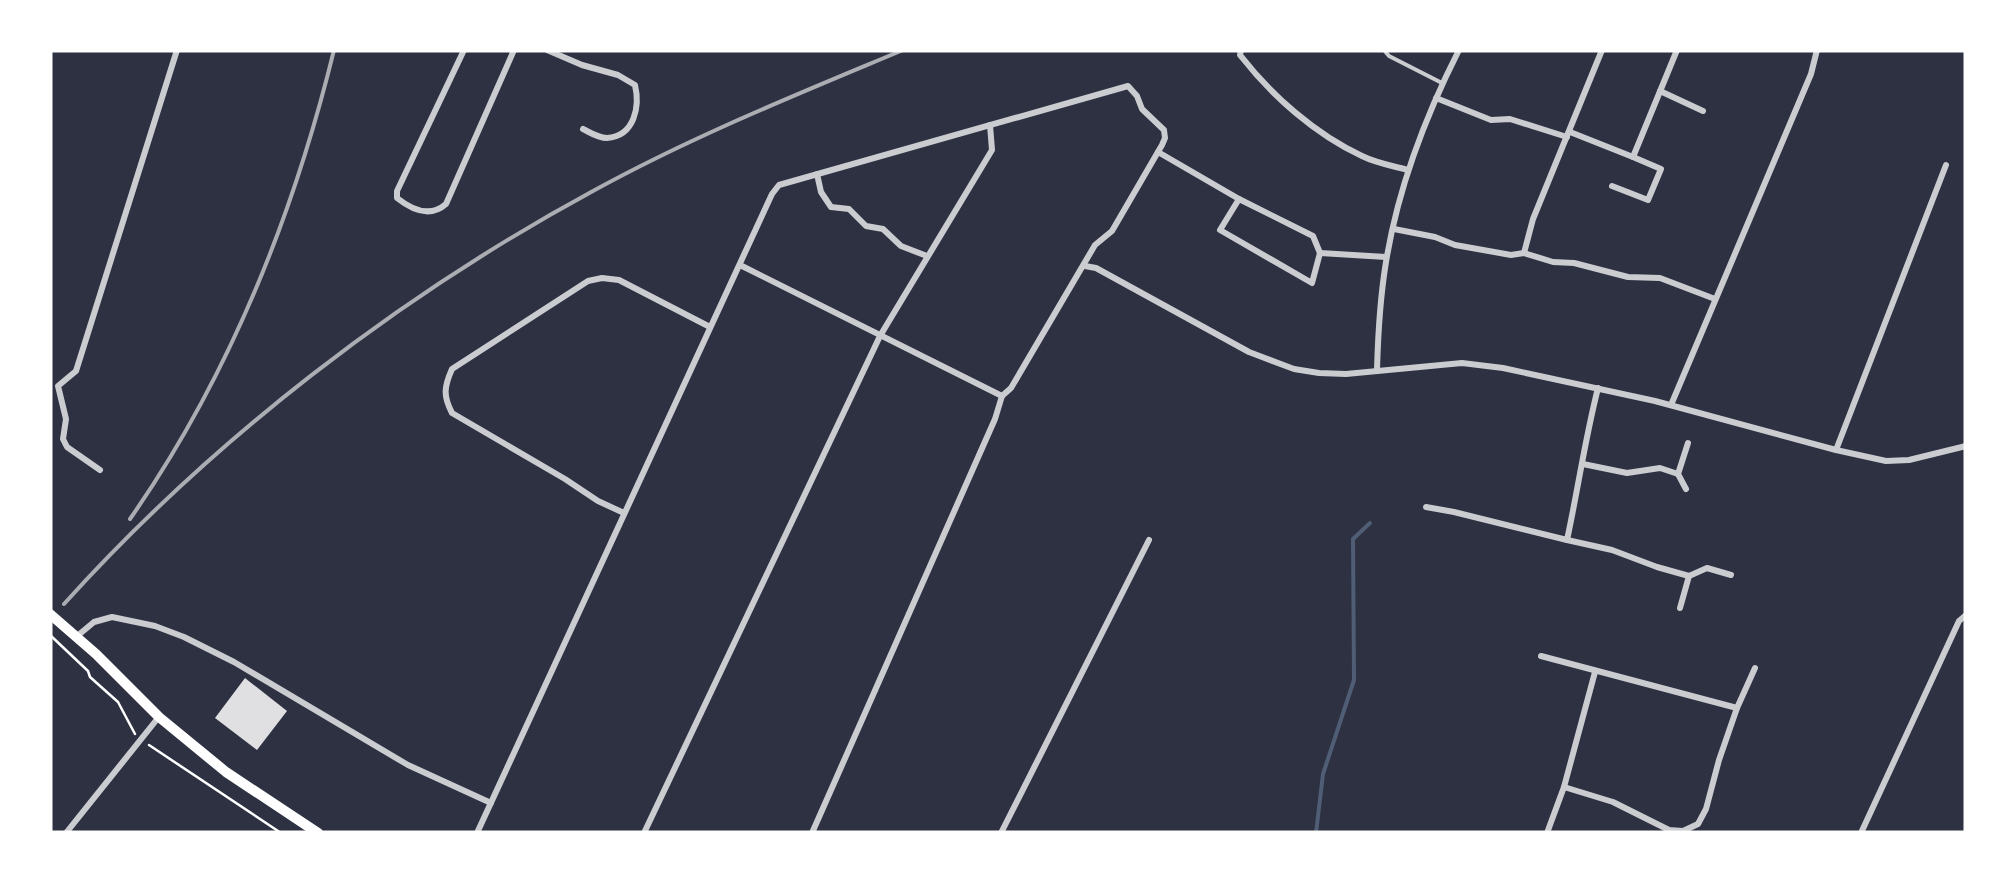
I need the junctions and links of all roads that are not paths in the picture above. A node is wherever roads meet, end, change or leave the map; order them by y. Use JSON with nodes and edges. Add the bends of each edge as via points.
{"nodes":[{"id":1,"x":176,"y":50,"type":"edge"},
{"id":2,"x":464,"y":50,"type":"edge"},
{"id":3,"x":514,"y":50,"type":"edge"},
{"id":4,"x":547,"y":50,"type":"edge"},
{"id":5,"x":1384,"y":50,"type":"edge"},
{"id":6,"x":1459,"y":50,"type":"edge"},
{"id":7,"x":1602,"y":50,"type":"edge"},
{"id":8,"x":1678,"y":50,"type":"edge"},
{"id":9,"x":1817,"y":50,"type":"edge"},
{"id":10,"x":1240,"y":52,"type":"edge"},
{"id":11,"x":1442,"y":83,"type":"junction"},
{"id":12,"x":1660,"y":91,"type":"junction"},
{"id":13,"x":1436,"y":98,"type":"junction"},
{"id":14,"x":1703,"y":111,"type":"dead end"},
{"id":15,"x":990,"y":125,"type":"junction"},
{"id":16,"x":583,"y":129,"type":"dead end"},
{"id":17,"x":1568,"y":134,"type":"junction"},
{"id":18,"x":1158,"y":152,"type":"junction"},
{"id":19,"x":1633,"y":157,"type":"junction"},
{"id":20,"x":1946,"y":164,"type":"dead end"},
{"id":21,"x":1408,"y":170,"type":"junction"},
{"id":22,"x":820,"y":173,"type":"junction"},
{"id":23,"x":1612,"y":186,"type":"dead end"},
{"id":24,"x":1239,"y":199,"type":"junction"},
{"id":25,"x":1394,"y":228,"type":"junction"},
{"id":26,"x":1524,"y":253,"type":"junction"},
{"id":27,"x":1320,"y":254,"type":"junction"},
{"id":28,"x":927,"y":256,"type":"junction"},
{"id":29,"x":1386,"y":257,"type":"junction"},
{"id":30,"x":740,"y":266,"type":"junction"},
{"id":31,"x":1085,"y":266,"type":"junction"},
{"id":32,"x":1715,"y":299,"type":"junction"},
{"id":33,"x":710,"y":327,"type":"junction"},
{"id":34,"x":880,"y":336,"type":"junction"},
{"id":35,"x":1376,"y":370,"type":"junction"},
{"id":36,"x":50,"y":377,"type":"edge"},
{"id":37,"x":58,"y":386,"type":"junction"},
{"id":38,"x":1598,"y":388,"type":"junction"},
{"id":39,"x":1002,"y":396,"type":"junction"},
{"id":40,"x":1671,"y":405,"type":"junction"},
{"id":41,"x":1688,"y":442,"type":"dead end"},
{"id":42,"x":1966,"y":446,"type":"edge"},
{"id":43,"x":1836,"y":450,"type":"junction"},
{"id":44,"x":1583,"y":464,"type":"junction"},
{"id":45,"x":100,"y":470,"type":"dead end"},
{"id":46,"x":1678,"y":474,"type":"junction"},
{"id":47,"x":1686,"y":488,"type":"dead end"},
{"id":48,"x":1426,"y":508,"type":"dead end"},
{"id":49,"x":624,"y":513,"type":"junction"},
{"id":50,"x":1149,"y":540,"type":"dead end"},
{"id":51,"x":1567,"y":540,"type":"junction"},
{"id":52,"x":1732,"y":575,"type":"dead end"},
{"id":53,"x":1689,"y":576,"type":"junction"},
{"id":54,"x":1680,"y":608,"type":"dead end"},
{"id":55,"x":50,"y":614,"type":"edge"},
{"id":56,"x":1966,"y":615,"type":"edge"},
{"id":57,"x":76,"y":637,"type":"junction"},
{"id":58,"x":1540,"y":656,"type":"dead end"},
{"id":59,"x":1755,"y":668,"type":"dead end"},
{"id":60,"x":1595,"y":672,"type":"junction"},
{"id":61,"x":1737,"y":708,"type":"junction"},
{"id":62,"x":159,"y":717,"type":"junction"},
{"id":63,"x":1564,"y":787,"type":"junction"},
{"id":64,"x":491,"y":803,"type":"junction"},
{"id":65,"x":66,"y":833,"type":"edge"},
{"id":66,"x":318,"y":833,"type":"edge"},
{"id":67,"x":477,"y":833,"type":"edge"},
{"id":68,"x":644,"y":833,"type":"edge"},
{"id":69,"x":812,"y":833,"type":"edge"},
{"id":70,"x":1001,"y":833,"type":"edge"},
{"id":71,"x":1547,"y":833,"type":"edge"},
{"id":72,"x":1861,"y":833,"type":"edge"}],
"edges":[{"from":1,"to":37,"type":"street","via":[[76,371]]},
{"from":2,"to":3,"type":"street","via":[[397,191],[403,203],[423,212],[446,204]]},
{"from":4,"to":16,"type":"street","via":[[634,84],[638,106],[623,130],[604,138]]},
{"from":5,"to":11,"type":"lane"},
{"from":6,"to":11,"type":"street"},
{"from":7,"to":17,"type":"street"},
{"from":8,"to":12,"type":"street"},
{"from":9,"to":32,"type":"street"},
{"from":10,"to":21,"type":"street","via":[[1292,110],[1327,136],[1364,157]]},
{"from":11,"to":13,"type":"street"},
{"from":12,"to":14,"type":"street"},
{"from":12,"to":19,"type":"street"},
{"from":13,"to":17,"type":"street","via":[[1491,120],[1510,118]]},
{"from":13,"to":21,"type":"street"},
{"from":15,"to":18,"type":"street","via":[[1128,86],[1164,130]]},
{"from":15,"to":22,"type":"street"},
{"from":15,"to":28,"type":"street","via":[[992,150]]},
{"from":17,"to":19,"type":"street"},
{"from":17,"to":26,"type":"street"},
{"from":18,"to":24,"type":"street"},
{"from":18,"to":31,"type":"street"},
{"from":19,"to":23,"type":"street","via":[[1661,169],[1648,200]]},
{"from":20,"to":43,"type":"street"},
{"from":21,"to":25,"type":"street"},
{"from":22,"to":28,"type":"street","via":[[831,207],[849,209],[866,226],[883,228]]},
{"from":22,"to":30,"type":"street","via":[[775,189]]},
{"from":24,"to":27,"type":"street","via":[[1313,236]]},
{"from":24,"to":27,"type":"street","via":[[1220,230],[1312,283]]},
{"from":25,"to":26,"type":"street","via":[[1454,245]]},
{"from":25,"to":29,"type":"street"},
{"from":26,"to":32,"type":"street","via":[[1660,278]]},
{"from":27,"to":29,"type":"street"},
{"from":28,"to":34,"type":"street"},
{"from":29,"to":35,"type":"street"},
{"from":30,"to":33,"type":"street"},
{"from":30,"to":34,"type":"street"},
{"from":31,"to":35,"type":"street","via":[[1273,362],[1319,373]]},
{"from":31,"to":39,"type":"street"},
{"from":32,"to":40,"type":"street"},
{"from":33,"to":49,"type":"street"},
{"from":33,"to":49,"type":"street","via":[[619,280],[588,281],[452,370],[445,385],[452,413]]},
{"from":34,"to":39,"type":"street"},
{"from":34,"to":68,"type":"street"},
{"from":35,"to":38,"type":"street","via":[[1462,363]]},
{"from":36,"to":37,"type":"street"},
{"from":37,"to":45,"type":"street","via":[[65,406],[63,439]]},
{"from":38,"to":40,"type":"street"},
{"from":38,"to":44,"type":"street"},
{"from":39,"to":69,"type":"street"},
{"from":40,"to":43,"type":"street"},
{"from":41,"to":46,"type":"street"},
{"from":42,"to":43,"type":"street","via":[[1909,460]]},
{"from":44,"to":46,"type":"street"},
{"from":44,"to":51,"type":"street"},
{"from":46,"to":47,"type":"street"},
{"from":48,"to":51,"type":"street"},
{"from":49,"to":64,"type":"street"},
{"from":50,"to":70,"type":"street"},
{"from":51,"to":53,"type":"street"},
{"from":52,"to":53,"type":"street","via":[[1707,568]]},
{"from":53,"to":54,"type":"street"},
{"from":55,"to":57,"type":"main road"},
{"from":56,"to":72,"type":"street"},
{"from":57,"to":62,"type":"main road"},
{"from":57,"to":64,"type":"street","via":[[112,617],[155,626],[234,662],[408,765]]},
{"from":58,"to":60,"type":"street"},
{"from":59,"to":61,"type":"street"},
{"from":60,"to":61,"type":"street"},
{"from":60,"to":63,"type":"street"},
{"from":61,"to":63,"type":"street","via":[[1706,809],[1684,832]]},
{"from":62,"to":65,"type":"street"},
{"from":62,"to":66,"type":"main road"},
{"from":63,"to":71,"type":"street"},
{"from":64,"to":67,"type":"street"}]}
